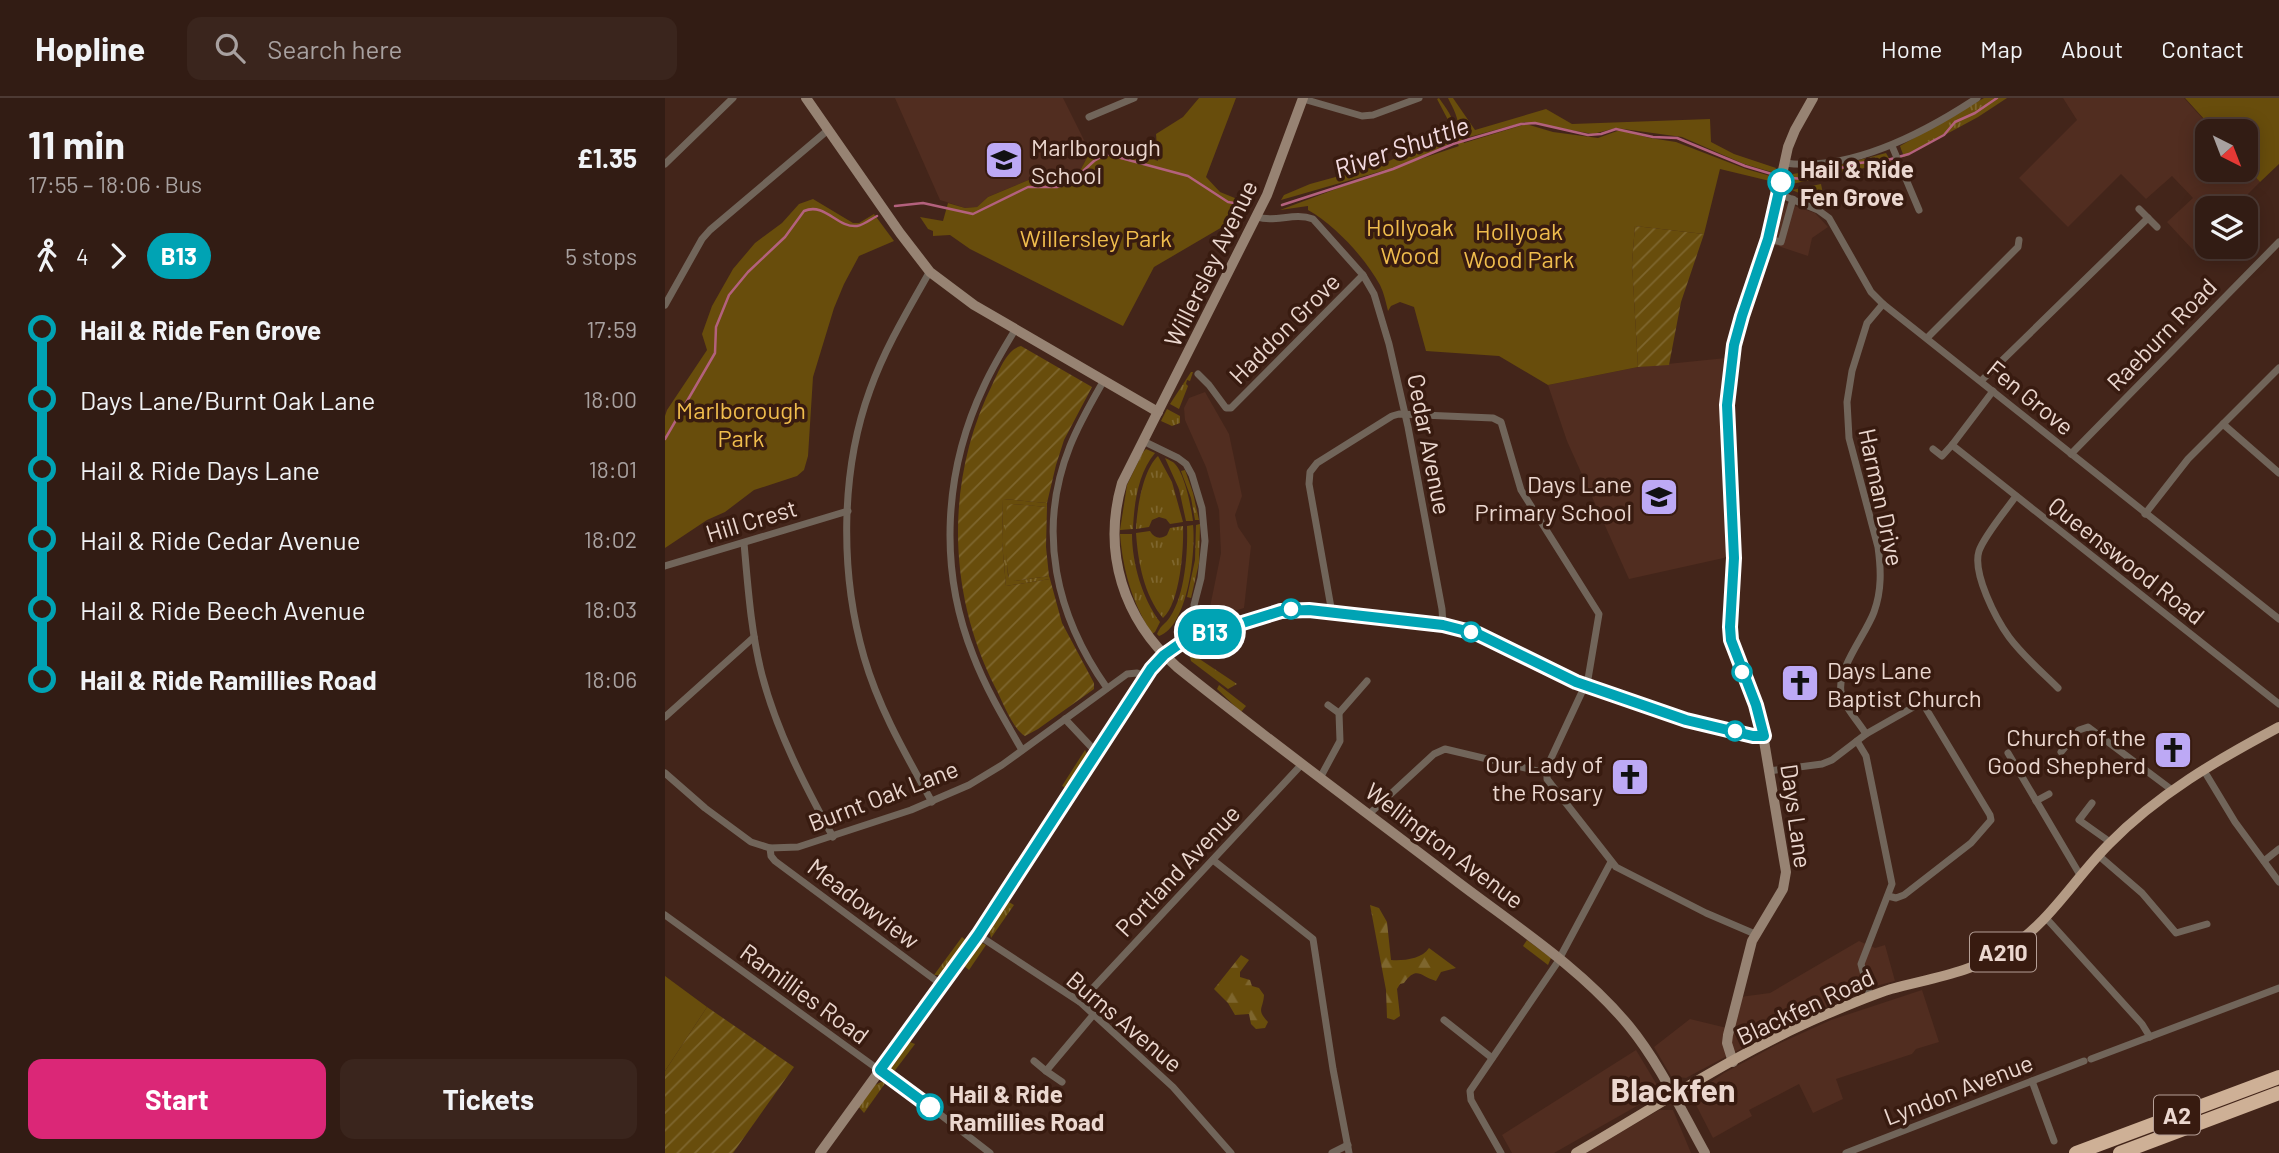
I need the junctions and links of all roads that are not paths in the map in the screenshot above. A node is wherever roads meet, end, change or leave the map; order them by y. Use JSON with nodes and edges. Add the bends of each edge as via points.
{"nodes":[{"id":1,"x":733,"y":98,"type":"edge"},
{"id":2,"x":806,"y":98,"type":"edge"},
{"id":3,"x":1134,"y":98,"type":"edge"},
{"id":4,"x":1419,"y":98,"type":"edge"},
{"id":5,"x":1813,"y":98,"type":"edge"},
{"id":6,"x":1977,"y":98,"type":"edge"},
{"id":7,"x":1303,"y":99,"type":"edge"},
{"id":8,"x":1089,"y":117,"type":"dead end"},
{"id":9,"x":828,"y":130,"type":"junction"},
{"id":10,"x":1892,"y":146,"type":"junction"},
{"id":11,"x":1784,"y":163,"type":"junction"},
{"id":12,"x":665,"y":164,"type":"edge"},
{"id":13,"x":1779,"y":194,"type":"junction"},
{"id":14,"x":1793,"y":199,"type":"junction"},
{"id":15,"x":2139,"y":209,"type":"dead end"},
{"id":16,"x":1919,"y":210,"type":"dead end"},
{"id":17,"x":1257,"y":217,"type":"junction"},
{"id":18,"x":2148,"y":218,"type":"junction"},
{"id":19,"x":2157,"y":227,"type":"dead end"},
{"id":20,"x":1768,"y":239,"type":"junction"},
{"id":21,"x":2019,"y":240,"type":"dead end"},
{"id":22,"x":2279,"y":242,"type":"edge"},
{"id":23,"x":930,"y":271,"type":"junction"},
{"id":24,"x":1363,"y":275,"type":"junction"},
{"id":25,"x":1883,"y":303,"type":"junction"},
{"id":26,"x":665,"y":304,"type":"edge"},
{"id":27,"x":1015,"y":330,"type":"junction"},
{"id":28,"x":1927,"y":338,"type":"junction"},
{"id":29,"x":2279,"y":368,"type":"edge"},
{"id":30,"x":1198,"y":374,"type":"dead end"},
{"id":31,"x":1104,"y":380,"type":"junction"},
{"id":32,"x":1981,"y":381,"type":"junction"},
{"id":33,"x":1993,"y":391,"type":"junction"},
{"id":34,"x":1158,"y":412,"type":"junction"},
{"id":35,"x":1405,"y":415,"type":"junction"},
{"id":36,"x":2223,"y":424,"type":"junction"},
{"id":37,"x":1143,"y":441,"type":"junction"},
{"id":38,"x":1952,"y":445,"type":"junction"},
{"id":39,"x":1933,"y":449,"type":"dead end"},
{"id":40,"x":2071,"y":454,"type":"junction"},
{"id":41,"x":2279,"y":472,"type":"edge"},
{"id":42,"x":2016,"y":496,"type":"junction"},
{"id":43,"x":848,"y":511,"type":"junction"},
{"id":44,"x":2145,"y":513,"type":"junction"},
{"id":45,"x":744,"y":543,"type":"junction"},
{"id":46,"x":665,"y":566,"type":"edge"},
{"id":47,"x":1332,"y":613,"type":"junction"},
{"id":48,"x":2279,"y":619,"type":"edge"},
{"id":49,"x":1443,"y":625,"type":"junction"},
{"id":50,"x":1196,"y":635,"type":"junction"},
{"id":51,"x":754,"y":637,"type":"junction"},
{"id":52,"x":1164,"y":655,"type":"junction"},
{"id":53,"x":1146,"y":677,"type":"junction"},
{"id":54,"x":1367,"y":681,"type":"dead end"},
{"id":55,"x":1585,"y":685,"type":"junction"},
{"id":56,"x":1107,"y":688,"type":"junction"},
{"id":57,"x":2058,"y":688,"type":"dead end"},
{"id":58,"x":2279,"y":704,"type":"edge"},
{"id":59,"x":1328,"y":705,"type":"dead end"},
{"id":60,"x":1339,"y":713,"type":"junction"},
{"id":61,"x":665,"y":717,"type":"edge"},
{"id":62,"x":1065,"y":719,"type":"junction"},
{"id":63,"x":2279,"y":727,"type":"edge"},
{"id":64,"x":1866,"y":734,"type":"junction"},
{"id":65,"x":1764,"y":736,"type":"junction"},
{"id":66,"x":1857,"y":741,"type":"junction"},
{"id":67,"x":1022,"y":750,"type":"junction"},
{"id":68,"x":2061,"y":752,"type":"dead end"},
{"id":69,"x":1097,"y":753,"type":"junction"},
{"id":70,"x":2008,"y":753,"type":"dead end"},
{"id":71,"x":1302,"y":764,"type":"junction"},
{"id":72,"x":2203,"y":769,"type":"junction"},
{"id":73,"x":1769,"y":771,"type":"junction"},
{"id":74,"x":665,"y":773,"type":"edge"},
{"id":75,"x":1546,"y":773,"type":"junction"},
{"id":76,"x":1320,"y":778,"type":"junction"},
{"id":77,"x":2172,"y":790,"type":"junction"},
{"id":78,"x":2049,"y":794,"type":"dead end"},
{"id":79,"x":2036,"y":801,"type":"junction"},
{"id":80,"x":932,"y":802,"type":"junction"},
{"id":81,"x":2092,"y":803,"type":"dead end"},
{"id":82,"x":1368,"y":815,"type":"junction"},
{"id":83,"x":833,"y":837,"type":"junction"},
{"id":84,"x":2111,"y":842,"type":"junction"},
{"id":85,"x":770,"y":848,"type":"junction"},
{"id":86,"x":2279,"y":849,"type":"edge"},
{"id":87,"x":2098,"y":855,"type":"junction"},
{"id":88,"x":1213,"y":860,"type":"junction"},
{"id":89,"x":2264,"y":861,"type":"junction"},
{"id":90,"x":1611,"y":862,"type":"junction"},
{"id":91,"x":2080,"y":875,"type":"junction"},
{"id":92,"x":2279,"y":882,"type":"edge"},
{"id":93,"x":1888,"y":897,"type":"junction"},
{"id":94,"x":665,"y":915,"type":"edge"},
{"id":95,"x":2046,"y":918,"type":"junction"},
{"id":96,"x":2207,"y":924,"type":"dead end"},
{"id":97,"x":1755,"y":934,"type":"junction"},
{"id":98,"x":978,"y":935,"type":"junction"},
{"id":99,"x":1559,"y":958,"type":"junction"},
{"id":100,"x":942,"y":985,"type":"junction"},
{"id":101,"x":2279,"y":988,"type":"edge"},
{"id":102,"x":1870,"y":997,"type":"junction"},
{"id":103,"x":1080,"y":1002,"type":"junction"},
{"id":104,"x":1094,"y":1014,"type":"junction"},
{"id":105,"x":1444,"y":1020,"type":"dead end"},
{"id":106,"x":2150,"y":1037,"type":"junction"},
{"id":107,"x":1492,"y":1058,"type":"junction"},
{"id":108,"x":1034,"y":1061,"type":"dead end"},
{"id":109,"x":1733,"y":1062,"type":"junction"},
{"id":110,"x":880,"y":1070,"type":"junction"},
{"id":111,"x":1047,"y":1071,"type":"junction"},
{"id":112,"x":2279,"y":1077,"type":"edge"},
{"id":113,"x":2032,"y":1081,"type":"junction"},
{"id":114,"x":1062,"y":1082,"type":"dead end"},
{"id":115,"x":2279,"y":1093,"type":"edge"},
{"id":116,"x":1674,"y":1094,"type":"junction"},
{"id":117,"x":2054,"y":1140,"type":"dead end"},
{"id":118,"x":1348,"y":1149,"type":"edge"},
{"id":119,"x":820,"y":1153,"type":"edge"},
{"id":120,"x":990,"y":1153,"type":"edge"},
{"id":121,"x":1231,"y":1153,"type":"edge"},
{"id":122,"x":1332,"y":1153,"type":"edge"},
{"id":123,"x":1501,"y":1153,"type":"edge"},
{"id":124,"x":1576,"y":1153,"type":"edge"},
{"id":125,"x":1705,"y":1153,"type":"edge"},
{"id":126,"x":1846,"y":1153,"type":"edge"},
{"id":127,"x":2076,"y":1153,"type":"edge"},
{"id":128,"x":2120,"y":1153,"type":"edge"}],
"edges":[{"from":1,"to":12,"type":"street"},
{"from":2,"to":9,"type":"street"},
{"from":3,"to":8,"type":"street"},
{"from":4,"to":7,"type":"street","via":[[1361,117]]},
{"from":5,"to":11,"type":"street","name":"Days Lane","via":[[1794,130]]},
{"from":6,"to":10,"type":"street"},
{"from":7,"to":17,"type":"street","name":"Willersley Avenue"},
{"from":9,"to":23,"type":"street"},
{"from":9,"to":26,"type":"street","via":[[710,230]]},
{"from":10,"to":11,"type":"street","via":[[1813,165]]},
{"from":10,"to":16,"type":"street"},
{"from":11,"to":13,"type":"street","name":"Days Lane"},
{"from":13,"to":14,"type":"street","name":"Fen Grove"},
{"from":13,"to":20,"type":"street","name":"Days Lane"},
{"from":14,"to":20,"type":"street","name":"Days Lane","via":[[1781,242]]},
{"from":14,"to":25,"type":"street","name":"Fen Grove","via":[[1829,218],[1871,292]]},
{"from":15,"to":18,"type":"street"},
{"from":17,"to":24,"type":"street","name":"Haddon Grove","via":[[1313,219]]},
{"from":17,"to":34,"type":"street","name":"Willersley Avenue"},
{"from":18,"to":19,"type":"street"},
{"from":18,"to":32,"type":"street"},
{"from":20,"to":65,"type":"street","name":"Days Lane","via":[[1734,345],[1727,405],[1734,558],[1731,640]]},
{"from":21,"to":28,"type":"street","via":[[2018,247]]},
{"from":22,"to":40,"type":"street","name":"Raeburn Road"},
{"from":23,"to":27,"type":"street"},
{"from":23,"to":43,"type":"street","via":[[892,339],[870,391],[852,458]]},
{"from":24,"to":30,"type":"street","name":"Haddon Grove","via":[[1231,408],[1226,408]]},
{"from":24,"to":35,"type":"street","name":"Cedar Avenue","via":[[1377,301]]},
{"from":25,"to":28,"type":"street","name":"Fen Grove"},
{"from":25,"to":64,"type":"street","name":"Harman Drive","via":[[1867,323],[1847,402],[1849,438],[1880,566],[1874,611],[1840,687]]},
{"from":27,"to":31,"type":"street"},
{"from":27,"to":67,"type":"street","via":[[984,385],[963,439],[951,496],[950,537],[956,599],[968,642],[995,704]]},
{"from":28,"to":32,"type":"street","name":"Fen Grove"},
{"from":29,"to":36,"type":"street"},
{"from":31,"to":34,"type":"street"},
{"from":31,"to":56,"type":"street","via":[[1064,462],[1053,528],[1062,601],[1079,643]]},
{"from":32,"to":33,"type":"street","name":"Fen Grove"},
{"from":33,"to":38,"type":"street"},
{"from":33,"to":40,"type":"street","name":"Fen Grove"},
{"from":34,"to":37,"type":"street","name":"Willersley Avenue"},
{"from":35,"to":47,"type":"street","via":[[1389,418],[1321,460],[1310,472]]},
{"from":35,"to":49,"type":"street","name":"Cedar Avenue"},
{"from":35,"to":55,"type":"street","via":[[1493,418],[1502,424],[1521,490],[1599,614]]},
{"from":36,"to":41,"type":"street"},
{"from":36,"to":44,"type":"street"},
{"from":37,"to":50,"type":"street","via":[[1185,464],[1202,508],[1205,541],[1194,605]]},
{"from":37,"to":52,"type":"street","name":"Willersley Avenue","via":[[1118,497],[1116,558],[1130,606]]},
{"from":38,"to":39,"type":"street","via":[[1942,456]]},
{"from":38,"to":42,"type":"street","name":"Queenswood Road"},
{"from":40,"to":44,"type":"street","name":"Fen Grove"},
{"from":42,"to":57,"type":"street","via":[[1982,545],[1977,558],[1979,572],[2008,636]]},
{"from":42,"to":58,"type":"street","name":"Queenswood Road"},
{"from":43,"to":45,"type":"street","name":"Hill Crest"},
{"from":43,"to":80,"type":"street","via":[[849,576],[864,657],[888,720]]},
{"from":44,"to":48,"type":"street","name":"Fen Grove"},
{"from":45,"to":46,"type":"street","name":"Hill Crest"},
{"from":45,"to":51,"type":"street"},
{"from":47,"to":49,"type":"street"},
{"from":47,"to":50,"type":"street","via":[[1289,609]]},
{"from":49,"to":55,"type":"street","via":[[1478,634]]},
{"from":50,"to":52,"type":"street"},
{"from":51,"to":61,"type":"street"},
{"from":51,"to":83,"type":"street","via":[[777,718],[806,788]]},
{"from":52,"to":53,"type":"street"},
{"from":52,"to":71,"type":"street","name":"Wellington Avenue"},
{"from":53,"to":56,"type":"street","name":"Burnt Oak Lane","via":[[1130,673]]},
{"from":53,"to":69,"type":"street"},
{"from":54,"to":60,"type":"street"},
{"from":55,"to":65,"type":"street","via":[[1686,720]]},
{"from":55,"to":75,"type":"street"},
{"from":56,"to":62,"type":"street","name":"Burnt Oak Lane"},
{"from":59,"to":60,"type":"street"},
{"from":60,"to":76,"type":"street","via":[[1340,741]]},
{"from":62,"to":67,"type":"street","name":"Burnt Oak Lane"},
{"from":62,"to":69,"type":"street"},
{"from":63,"to":72,"type":"main road","name":"Blackfen Road","number":"A210"},
{"from":64,"to":66,"type":"street"},
{"from":64,"to":93,"type":"street","via":[[1923,705],[1991,818],[1968,846],[1904,895]]},
{"from":65,"to":73,"type":"street","name":"Days Lane"},
{"from":66,"to":73,"type":"street","via":[[1822,764]]},
{"from":66,"to":93,"type":"street","via":[[1866,756],[1892,880]]},
{"from":67,"to":80,"type":"street","name":"Burnt Oak Lane","via":[[981,778]]},
{"from":68,"to":77,"type":"street","via":[[2079,730],[2088,727]]},
{"from":69,"to":98,"type":"street"},
{"from":70,"to":79,"type":"street"},
{"from":71,"to":76,"type":"street","name":"Wellington Avenue"},
{"from":71,"to":88,"type":"street","name":"Portland Avenue"},
{"from":72,"to":77,"type":"main road","name":"Blackfen Road","number":"A210"},
{"from":72,"to":89,"type":"street"},
{"from":73,"to":97,"type":"street","name":"Days Lane","via":[[1786,876]]},
{"from":74,"to":85,"type":"street","via":[[747,839]]},
{"from":75,"to":82,"type":"street","via":[[1445,749]]},
{"from":75,"to":90,"type":"street"},
{"from":76,"to":82,"type":"street","name":"Wellington Avenue"},
{"from":77,"to":84,"type":"main road","name":"Blackfen Road","number":"A210"},
{"from":78,"to":79,"type":"street"},
{"from":79,"to":91,"type":"street"},
{"from":80,"to":83,"type":"street","name":"Burnt Oak Lane"},
{"from":81,"to":84,"type":"street","via":[[2079,820]]},
{"from":82,"to":99,"type":"street","name":"Wellington Avenue"},
{"from":83,"to":85,"type":"street","name":"Burnt Oak Lane"},
{"from":84,"to":87,"type":"main road","name":"Blackfen Road","number":"A210"},
{"from":85,"to":100,"type":"street","name":"Meadowview","via":[[775,861]]},
{"from":86,"to":89,"type":"street"},
{"from":87,"to":91,"type":"main road","name":"Blackfen Road","number":"A210"},
{"from":87,"to":96,"type":"street","via":[[2142,893],[2176,933]]},
{"from":88,"to":103,"type":"street","name":"Portland Avenue"},
{"from":88,"to":118,"type":"street","via":[[1313,939]]},
{"from":89,"to":92,"type":"street"},
{"from":90,"to":97,"type":"street"},
{"from":90,"to":99,"type":"street"},
{"from":91,"to":95,"type":"main road","name":"Blackfen Road","number":"A210"},
{"from":93,"to":102,"type":"street","via":[[1861,964]]},
{"from":94,"to":110,"type":"street","name":"Ramillies Road"},
{"from":95,"to":102,"type":"main road","name":"Blackfen Road","number":"A210","via":[[2008,950],[1986,961]]},
{"from":95,"to":106,"type":"street"},
{"from":97,"to":109,"type":"street","name":"Days Lane","via":[[1728,1035]]},
{"from":98,"to":100,"type":"street"},
{"from":98,"to":103,"type":"street","name":"Burns Avenue"},
{"from":99,"to":107,"type":"street"},
{"from":99,"to":116,"type":"street","name":"Wellington Avenue","via":[[1628,1025]]},
{"from":100,"to":110,"type":"street"},
{"from":101,"to":106,"type":"street","name":"Lyndon Avenue"},
{"from":102,"to":109,"type":"main road","name":"Blackfen Road","number":"A210"},
{"from":103,"to":104,"type":"street","name":"Burns Avenue"},
{"from":104,"to":111,"type":"street"},
{"from":104,"to":121,"type":"street","name":"Burns Avenue","via":[[1173,1087]]},
{"from":105,"to":107,"type":"street"},
{"from":106,"to":113,"type":"street","name":"Lyndon Avenue"},
{"from":107,"to":123,"type":"street","via":[[1469,1096]]},
{"from":108,"to":111,"type":"street"},
{"from":109,"to":116,"type":"main road","name":"Blackfen Road","number":"A210"},
{"from":110,"to":119,"type":"street"},
{"from":110,"to":120,"type":"street","name":"Ramillies Road"},
{"from":111,"to":114,"type":"street"},
{"from":112,"to":127,"type":"highway","number":"A2"},
{"from":113,"to":117,"type":"street"},
{"from":113,"to":126,"type":"street","name":"Lyndon Avenue"},
{"from":115,"to":128,"type":"highway","number":"A2"},
{"from":116,"to":124,"type":"main road","name":"Blackfen Road","number":"A210"},
{"from":116,"to":125,"type":"street","name":"Wellington Avenue"},
{"from":118,"to":122,"type":"street"}]}
